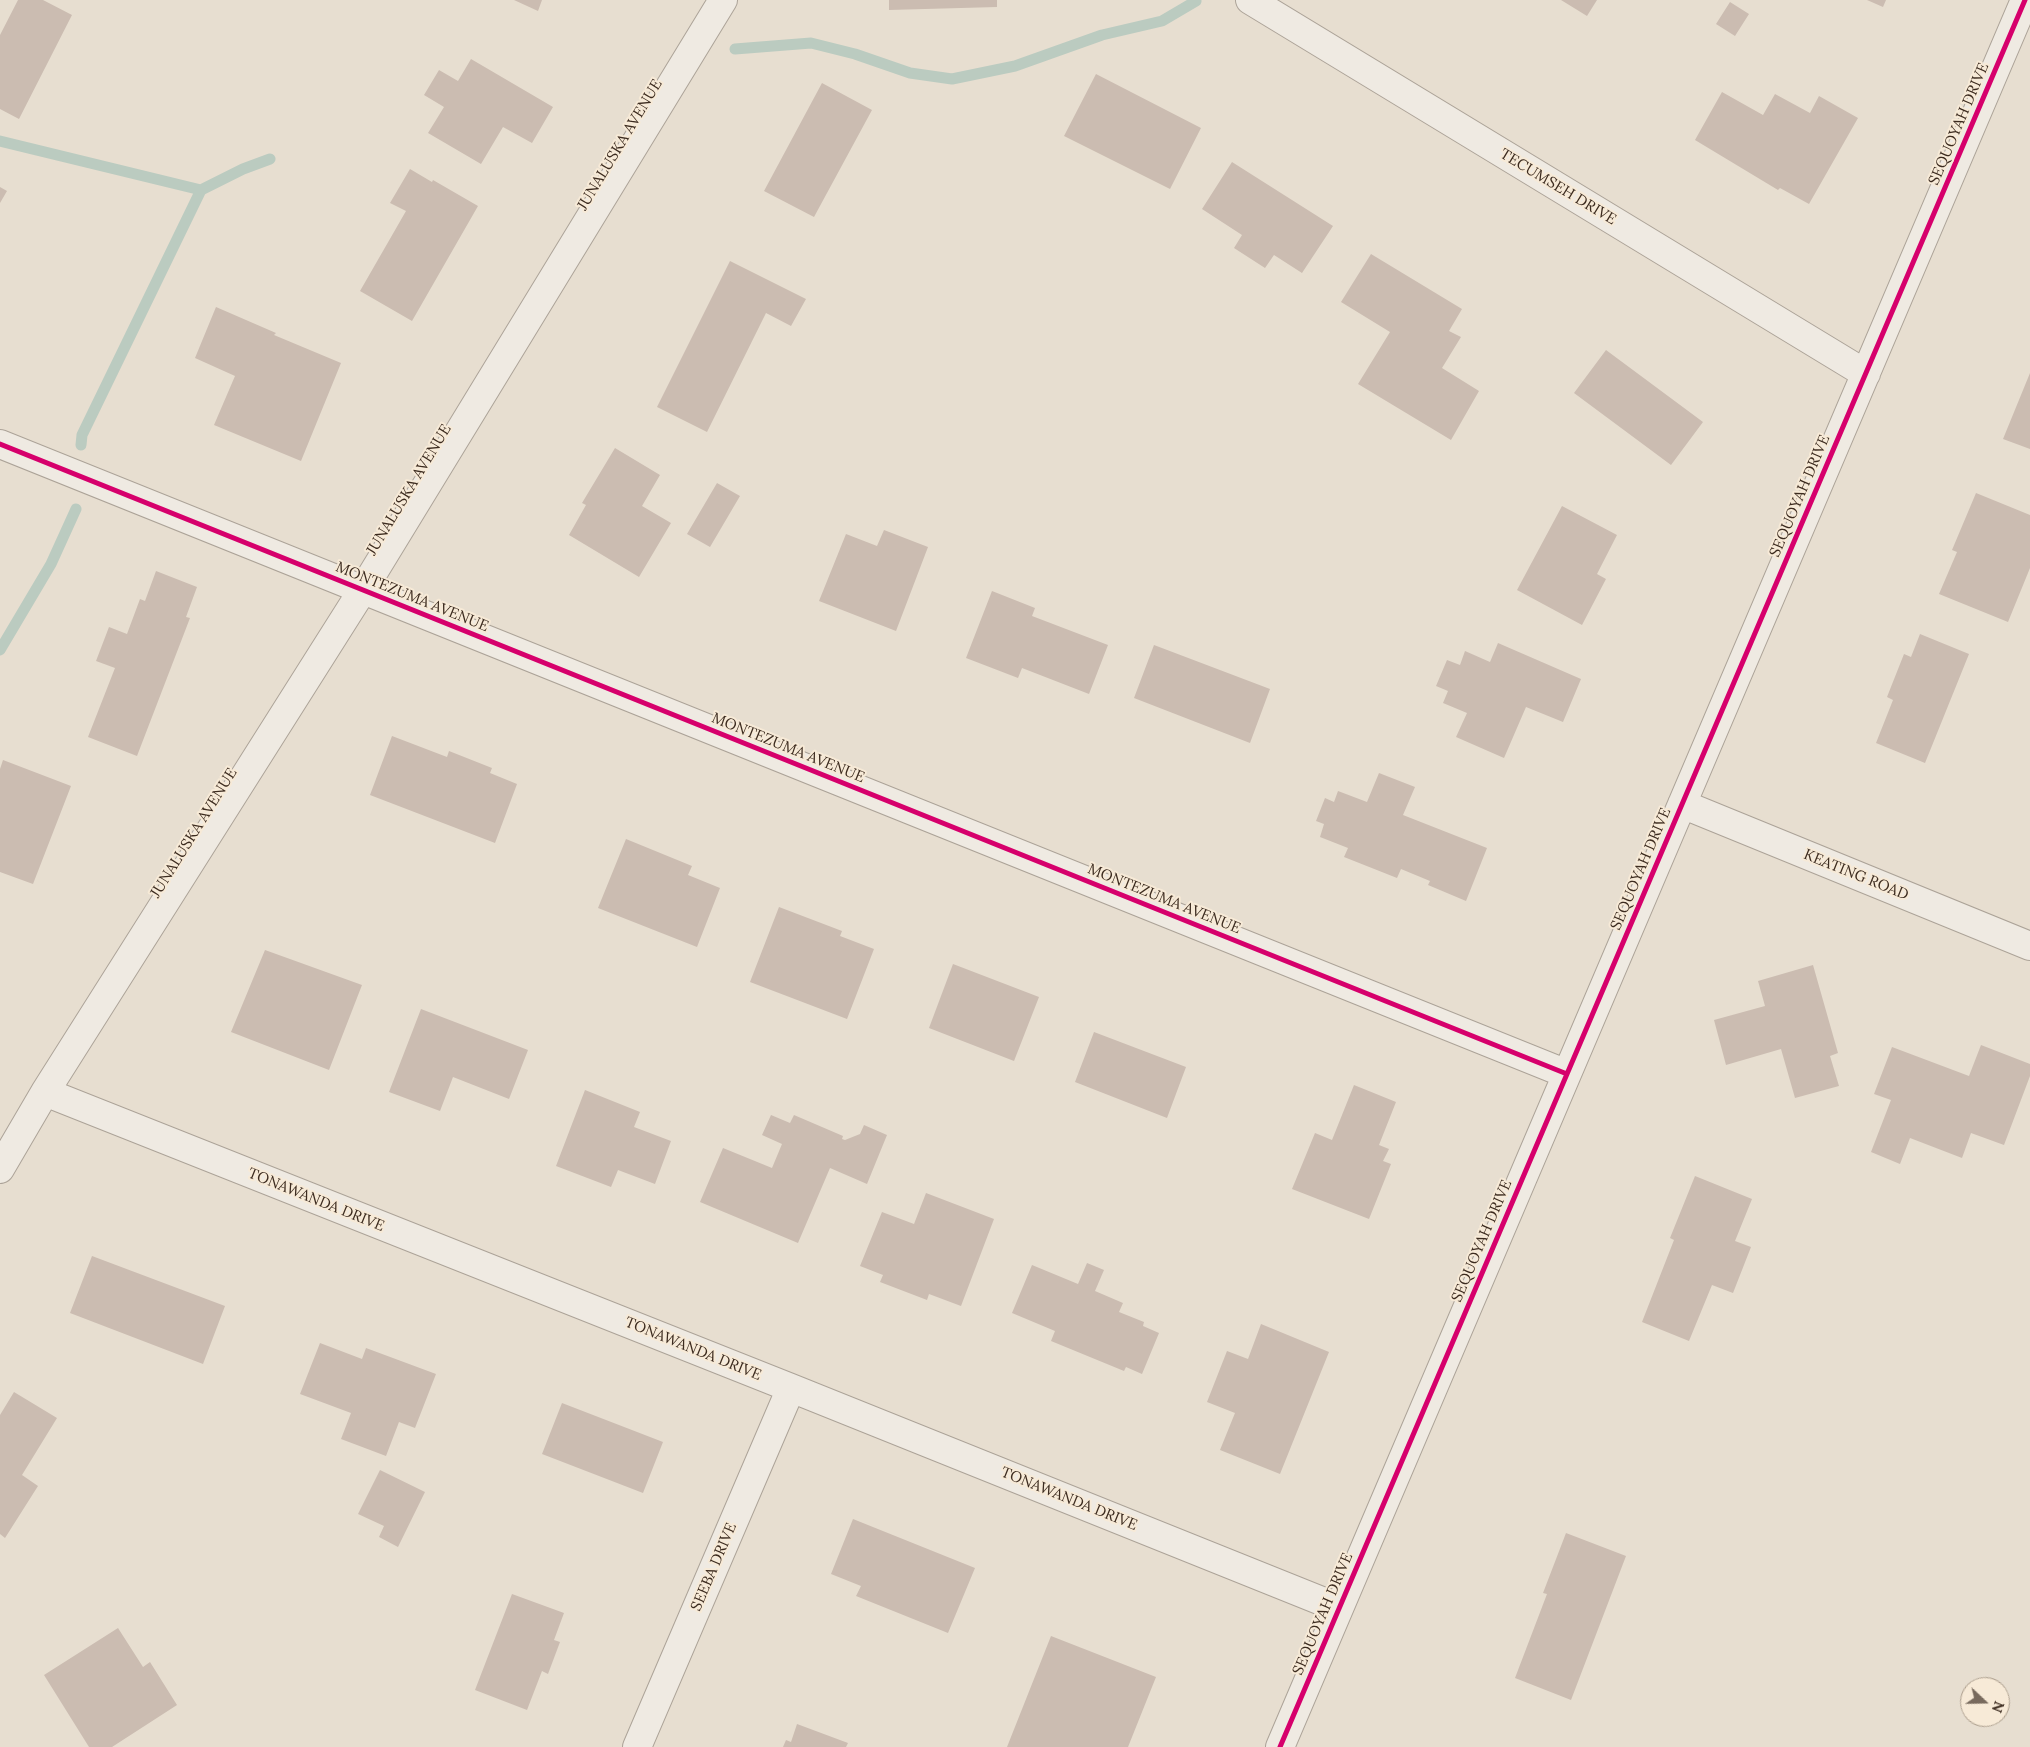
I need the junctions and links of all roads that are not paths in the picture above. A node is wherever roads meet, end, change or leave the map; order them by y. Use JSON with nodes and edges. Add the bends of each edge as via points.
{"nodes":[{"id":1,"x":723,"y":0,"type":"edge"},
{"id":2,"x":1250,"y":0,"type":"edge"},
{"id":3,"x":2025,"y":0,"type":"edge"},
{"id":4,"x":1866,"y":374,"type":"junction"},
{"id":5,"x":0,"y":444,"type":"edge"},
{"id":6,"x":362,"y":591,"type":"junction"},
{"id":7,"x":1682,"y":804,"type":"junction"},
{"id":8,"x":2030,"y":946,"type":"edge"},
{"id":9,"x":1567,"y":1074,"type":"junction"},
{"id":10,"x":45,"y":1092,"type":"junction"},
{"id":11,"x":0,"y":1168,"type":"edge"},
{"id":12,"x":791,"y":1388,"type":"junction"},
{"id":13,"x":1339,"y":1608,"type":"junction"},
{"id":14,"x":637,"y":1747,"type":"edge"},
{"id":15,"x":1280,"y":1747,"type":"edge"}],
"edges":[{"from":1,"to":6,"type":"street","name":"JUNALUSKA AVENUE"},
{"from":2,"to":4,"type":"street","name":"TECUMSEH DRIVE"},
{"from":3,"to":4,"type":"street","name":"SEQUOYAH DRIVE"},
{"from":4,"to":7,"type":"street","name":"SEQUOYAH DRIVE"},
{"from":5,"to":6,"type":"street","name":"MONTEZUMA AVENUE"},
{"from":6,"to":9,"type":"street","name":"MONTEZUMA AVENUE"},
{"from":6,"to":10,"type":"street","name":"JUNALUSKA AVENUE"},
{"from":7,"to":8,"type":"street","name":"KEATING ROAD"},
{"from":7,"to":9,"type":"street","name":"SEQUOYAH DRIVE"},
{"from":9,"to":13,"type":"street","name":"SEQUOYAH DRIVE"},
{"from":10,"to":11,"type":"street","name":"JUNALUSKA AVENUE"},
{"from":10,"to":12,"type":"street","name":"TONAWANDA DRIVE"},
{"from":12,"to":13,"type":"street","name":"TONAWANDA DRIVE"},
{"from":12,"to":14,"type":"street","name":"SEEBA DRIVE"},
{"from":13,"to":15,"type":"street","name":"SEQUOYAH DRIVE"}]}
